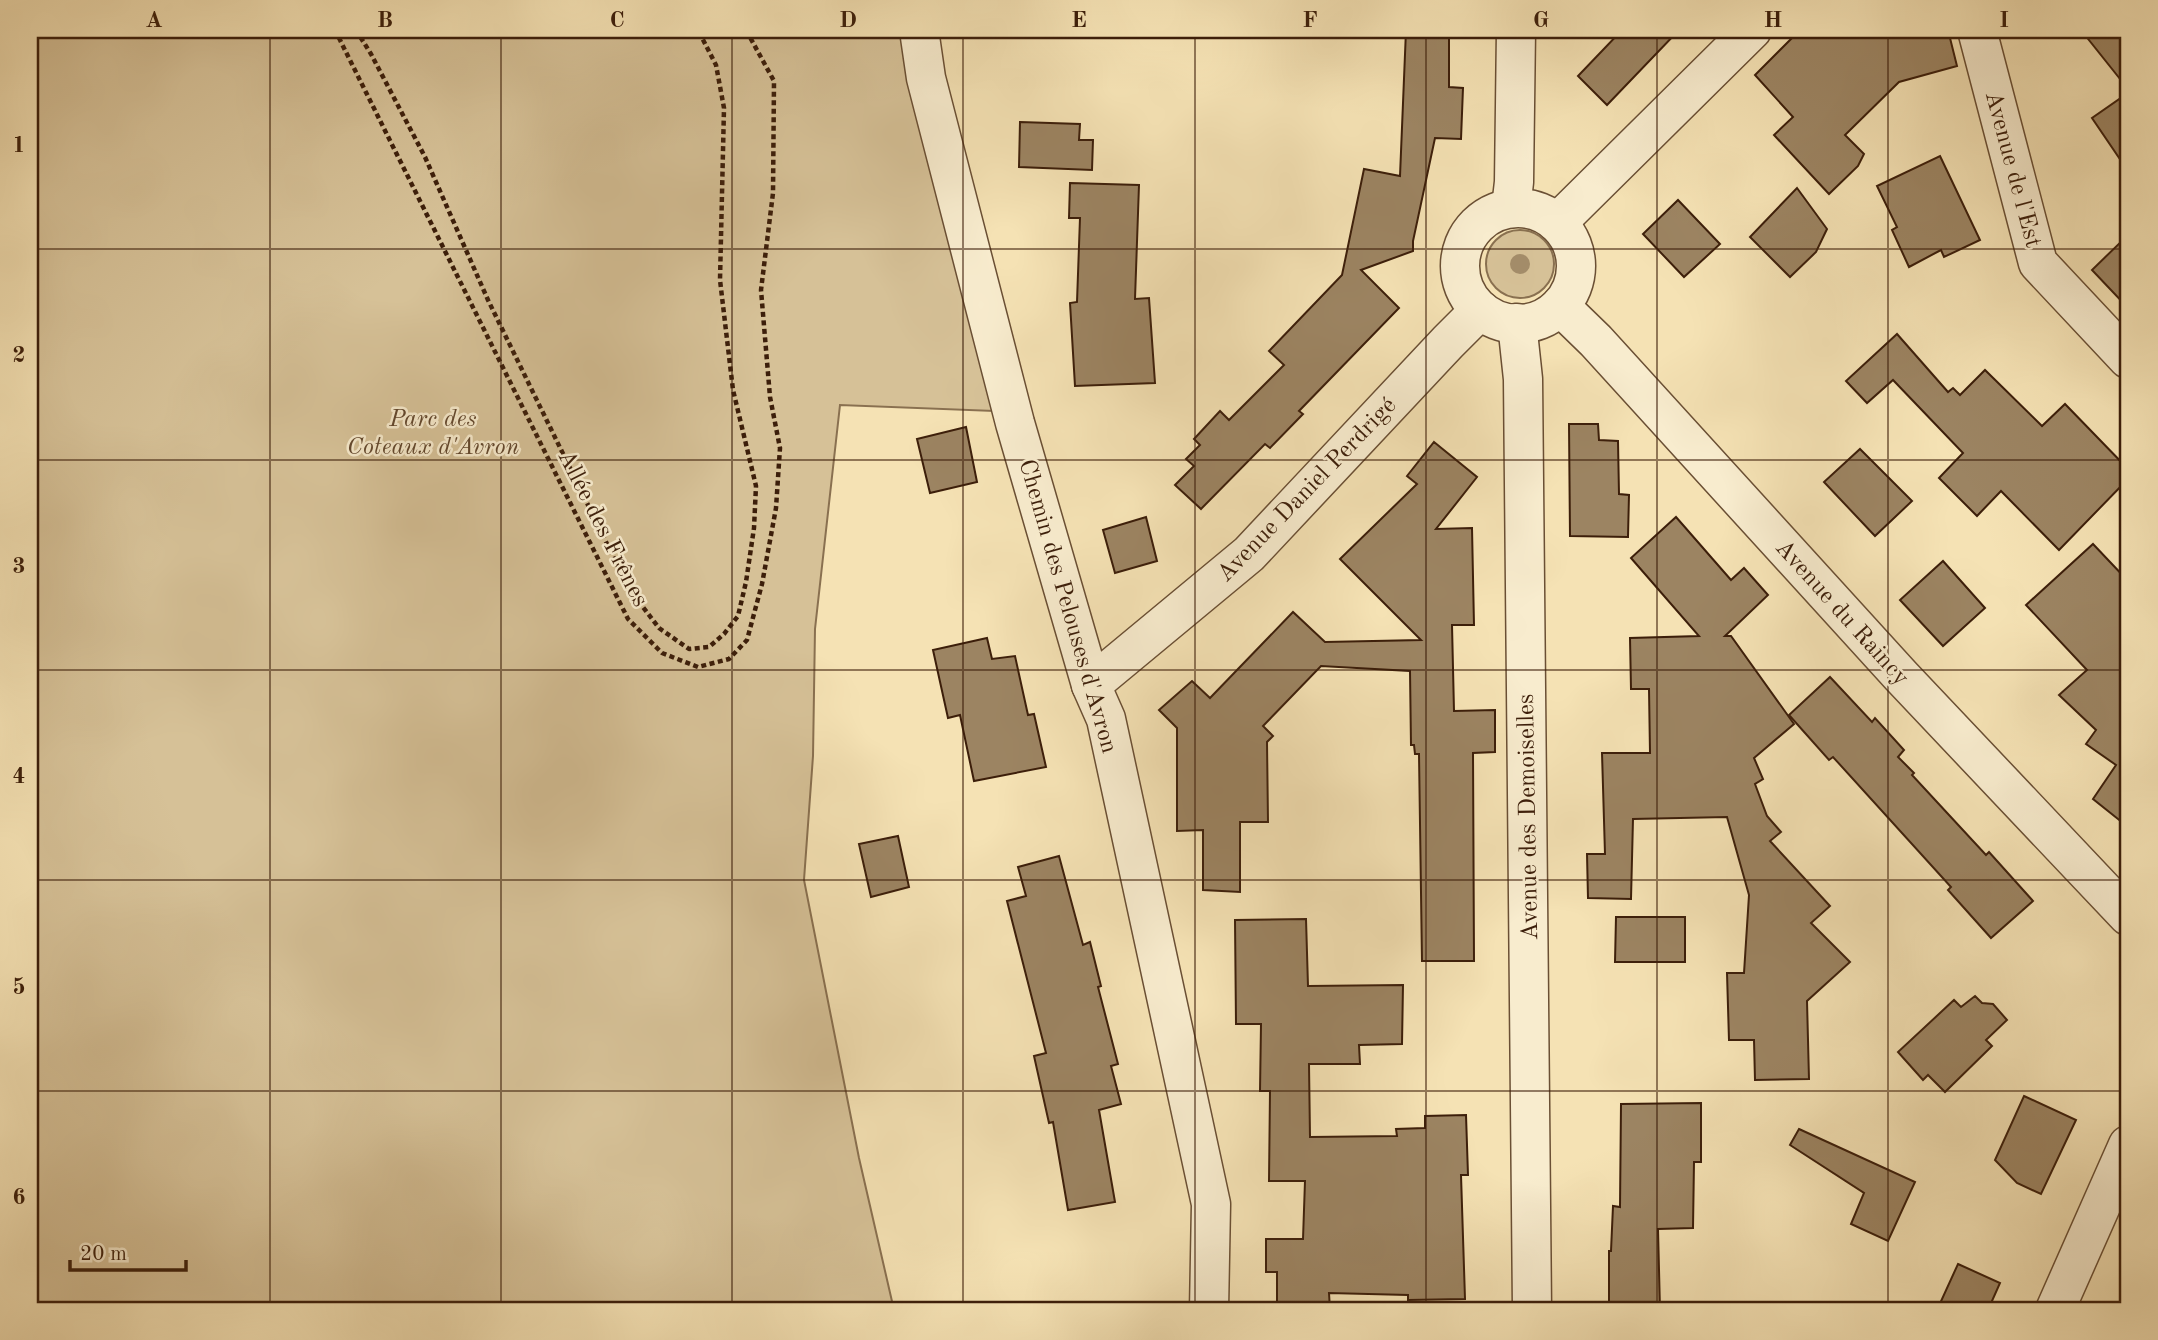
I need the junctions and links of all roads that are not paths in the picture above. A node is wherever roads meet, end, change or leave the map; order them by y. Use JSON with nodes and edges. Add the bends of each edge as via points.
{"nodes":[{"id":1,"x":919,"y":30,"type":"edge"},
{"id":2,"x":1516,"y":30,"type":"edge"},
{"id":3,"x":1752,"y":30,"type":"edge"},
{"id":4,"x":1977,"y":30,"type":"edge"},
{"id":5,"x":1511,"y":208,"type":"junction"},
{"id":6,"x":1558,"y":223,"type":"junction"},
{"id":7,"x":1560,"y":306,"type":"junction"},
{"id":8,"x":1480,"y":310,"type":"junction"},
{"id":9,"x":1517,"y":323,"type":"junction"},
{"id":10,"x":2128,"y":359,"type":"edge"},
{"id":11,"x":1091,"y":685,"type":"junction"},
{"id":12,"x":2128,"y":916,"type":"edge"},
{"id":13,"x":2128,"y":1145,"type":"edge"},
{"id":14,"x":1209,"y":1310,"type":"edge"},
{"id":15,"x":1532,"y":1310,"type":"edge"},
{"id":16,"x":2055,"y":1310,"type":"edge"}],
"edges":[{"from":1,"to":11,"type":"street","name":"Chemin des Pelouses d'Avron","via":[[926,78],[1009,396]]},
{"from":2,"to":5,"type":"street"},
{"from":3,"to":6,"type":"street"},
{"from":4,"to":10,"type":"street","name":"Avenue de l'Est","via":[[2038,263]]},
{"from":5,"to":6,"type":"street","via":[[1544,213]]},
{"from":5,"to":8,"type":"street","via":[[1477,225],[1460,258],[1461,278]]},
{"from":6,"to":7,"type":"street","via":[[1575,254],[1575,273]]},
{"from":7,"to":9,"type":"street","via":[[1540,319]]},
{"from":7,"to":12,"type":"street","name":"Avenue du Raincy"},
{"from":8,"to":9,"type":"street","via":[[1497,320]]},
{"from":8,"to":11,"type":"street","name":"Avenue Daniel Perdrigé","via":[[1249,554]]},
{"from":9,"to":15,"type":"street","name":"Avenue des Demoiselles","via":[[1522,379]]},
{"from":11,"to":14,"type":"street","name":"Chemin des Pelouses d'Avron","via":[[1105,719],[1211,1204]]},
{"from":13,"to":16,"type":"street"}]}
